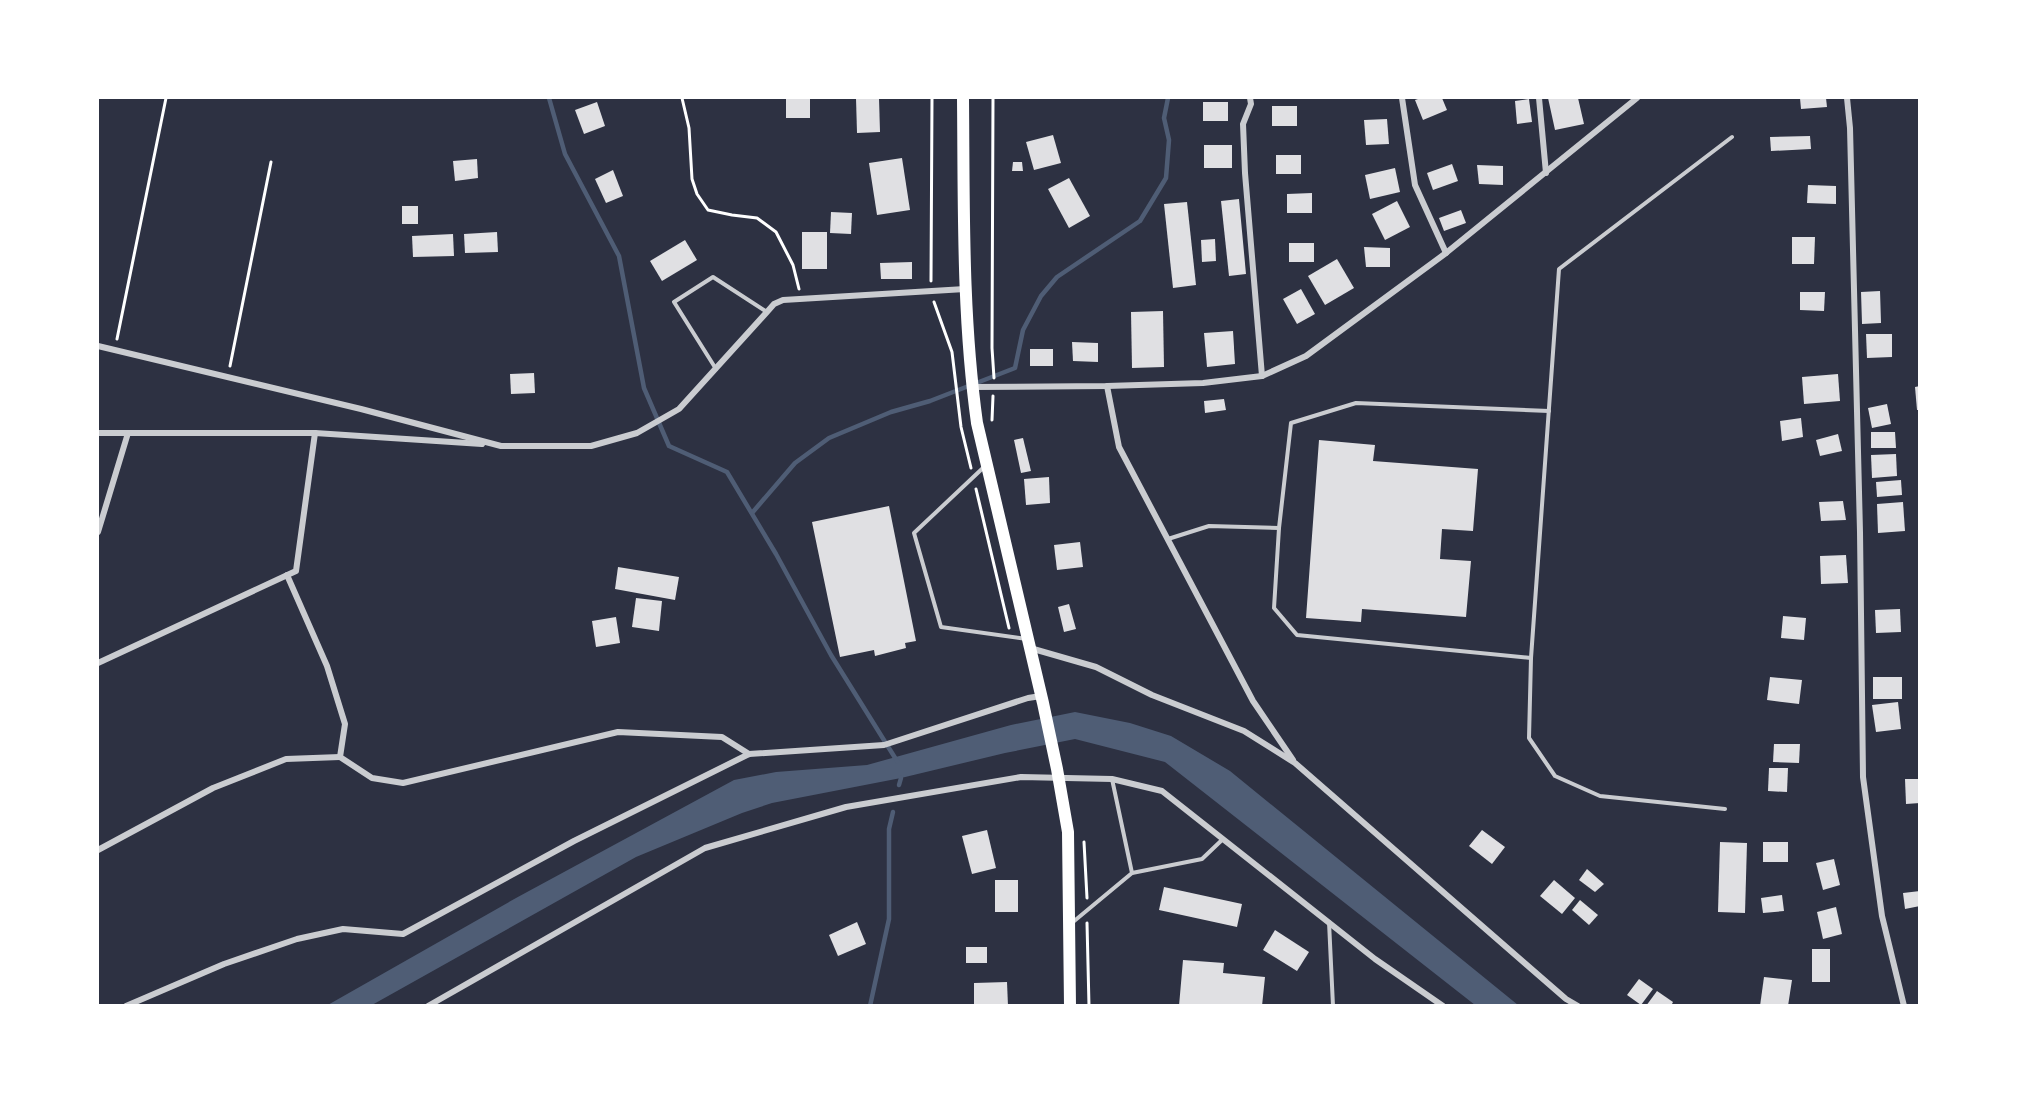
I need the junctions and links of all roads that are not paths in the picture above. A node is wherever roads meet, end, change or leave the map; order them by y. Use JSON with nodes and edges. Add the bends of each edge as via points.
{"nodes":[{"id":1,"x":963,"y":98,"type":"edge"},
{"id":2,"x":1250,"y":98,"type":"edge"},
{"id":3,"x":1402,"y":98,"type":"edge"},
{"id":4,"x":1539,"y":98,"type":"edge"},
{"id":5,"x":1637,"y":98,"type":"edge"},
{"id":6,"x":1847,"y":98,"type":"edge"},
{"id":7,"x":1732,"y":137,"type":"dead end"},
{"id":8,"x":1546,"y":173,"type":"junction"},
{"id":9,"x":1446,"y":253,"type":"junction"},
{"id":10,"x":965,"y":289,"type":"junction"},
{"id":11,"x":766,"y":312,"type":"junction"},
{"id":12,"x":98,"y":346,"type":"edge"},
{"id":13,"x":716,"y":369,"type":"junction"},
{"id":14,"x":1262,"y":376,"type":"junction"},
{"id":15,"x":1107,"y":386,"type":"junction"},
{"id":16,"x":972,"y":387,"type":"junction"},
{"id":17,"x":1549,"y":411,"type":"junction"},
{"id":18,"x":98,"y":433,"type":"edge"},
{"id":19,"x":128,"y":433,"type":"junction"},
{"id":20,"x":315,"y":433,"type":"junction"},
{"id":21,"x":501,"y":446,"type":"junction"},
{"id":22,"x":986,"y":465,"type":"junction"},
{"id":23,"x":1279,"y":528,"type":"junction"},
{"id":24,"x":98,"y":532,"type":"edge"},
{"id":25,"x":1168,"y":539,"type":"junction"},
{"id":26,"x":287,"y":575,"type":"junction"},
{"id":27,"x":1028,"y":644,"type":"junction"},
{"id":28,"x":1531,"y":658,"type":"junction"},
{"id":29,"x":98,"y":663,"type":"edge"},
{"id":30,"x":1042,"y":699,"type":"junction"},
{"id":31,"x":749,"y":754,"type":"junction"},
{"id":32,"x":340,"y":757,"type":"junction"},
{"id":33,"x":1295,"y":763,"type":"junction"},
{"id":34,"x":1058,"y":773,"type":"junction"},
{"id":35,"x":1112,"y":779,"type":"junction"},
{"id":36,"x":1725,"y":809,"type":"dead end"},
{"id":37,"x":1223,"y":839,"type":"junction"},
{"id":38,"x":98,"y":850,"type":"edge"},
{"id":39,"x":1132,"y":873,"type":"junction"},
{"id":40,"x":1329,"y":921,"type":"junction"},
{"id":41,"x":1069,"y":925,"type":"junction"},
{"id":42,"x":126,"y":1005,"type":"edge"},
{"id":43,"x":428,"y":1005,"type":"edge"},
{"id":44,"x":1070,"y":1005,"type":"edge"},
{"id":45,"x":1333,"y":1005,"type":"edge"},
{"id":46,"x":1443,"y":1005,"type":"edge"},
{"id":47,"x":1578,"y":1005,"type":"edge"},
{"id":48,"x":1904,"y":1005,"type":"edge"}],
"edges":[{"from":1,"to":10,"type":"main road"},
{"from":2,"to":14,"type":"street","via":[[1243,124],[1244,163]]},
{"from":3,"to":9,"type":"street","via":[[1415,185]]},
{"from":4,"to":8,"type":"street"},
{"from":5,"to":8,"type":"street"},
{"from":6,"to":48,"type":"street","via":[[1858,425],[1863,777],[1882,916]]},
{"from":7,"to":17,"type":"lane","via":[[1559,269]]},
{"from":8,"to":9,"type":"street"},
{"from":9,"to":14,"type":"street","via":[[1306,356]]},
{"from":10,"to":11,"type":"street","via":[[783,300]]},
{"from":10,"to":16,"type":"main road"},
{"from":11,"to":13,"type":"street"},
{"from":11,"to":13,"type":"lane","via":[[713,276],[674,302]]},
{"from":12,"to":21,"type":"street"},
{"from":13,"to":21,"type":"street","via":[[679,409],[637,433],[591,446]]},
{"from":14,"to":15,"type":"street","via":[[1203,383]]},
{"from":15,"to":16,"type":"street"},
{"from":15,"to":25,"type":"street","via":[[1119,447]]},
{"from":16,"to":22,"type":"main road"},
{"from":17,"to":23,"type":"lane","via":[[1356,403],[1291,423]]},
{"from":17,"to":28,"type":"lane"},
{"from":18,"to":19,"type":"street"},
{"from":19,"to":20,"type":"street"},
{"from":19,"to":24,"type":"street"},
{"from":20,"to":21,"type":"street"},
{"from":20,"to":26,"type":"street","via":[[296,571]]},
{"from":22,"to":27,"type":"main road"},
{"from":22,"to":27,"type":"lane","via":[[914,533],[941,627]]},
{"from":23,"to":25,"type":"lane","via":[[1209,526]]},
{"from":23,"to":28,"type":"lane","via":[[1274,608],[1297,635]]},
{"from":25,"to":33,"type":"street","via":[[1253,702]]},
{"from":26,"to":29,"type":"street"},
{"from":26,"to":32,"type":"street","via":[[327,666],[345,724]]},
{"from":27,"to":30,"type":"main road"},
{"from":27,"to":33,"type":"street","via":[[1096,667],[1152,695],[1244,731]]},
{"from":28,"to":36,"type":"lane","via":[[1529,738],[1555,776],[1600,795]]},
{"from":30,"to":31,"type":"street","via":[[1028,698],[884,745]]},
{"from":30,"to":34,"type":"main road"},
{"from":31,"to":32,"type":"street","via":[[722,738],[618,732],[403,783],[372,777]]},
{"from":31,"to":42,"type":"street","via":[[574,841],[403,934],[343,929],[297,939]]},
{"from":32,"to":38,"type":"street","via":[[286,759],[213,788]]},
{"from":33,"to":47,"type":"street","via":[[1566,999]]},
{"from":34,"to":35,"type":"street"},
{"from":34,"to":41,"type":"main road","via":[[1068,832]]},
{"from":34,"to":43,"type":"street","via":[[846,807],[705,848]]},
{"from":35,"to":37,"type":"street","via":[[1162,791]]},
{"from":35,"to":39,"type":"lane"},
{"from":37,"to":39,"type":"lane","via":[[1202,859]]},
{"from":37,"to":40,"type":"street"},
{"from":39,"to":41,"type":"lane"},
{"from":40,"to":45,"type":"lane"},
{"from":40,"to":46,"type":"street","via":[[1375,959]]},
{"from":41,"to":44,"type":"main road"}]}
